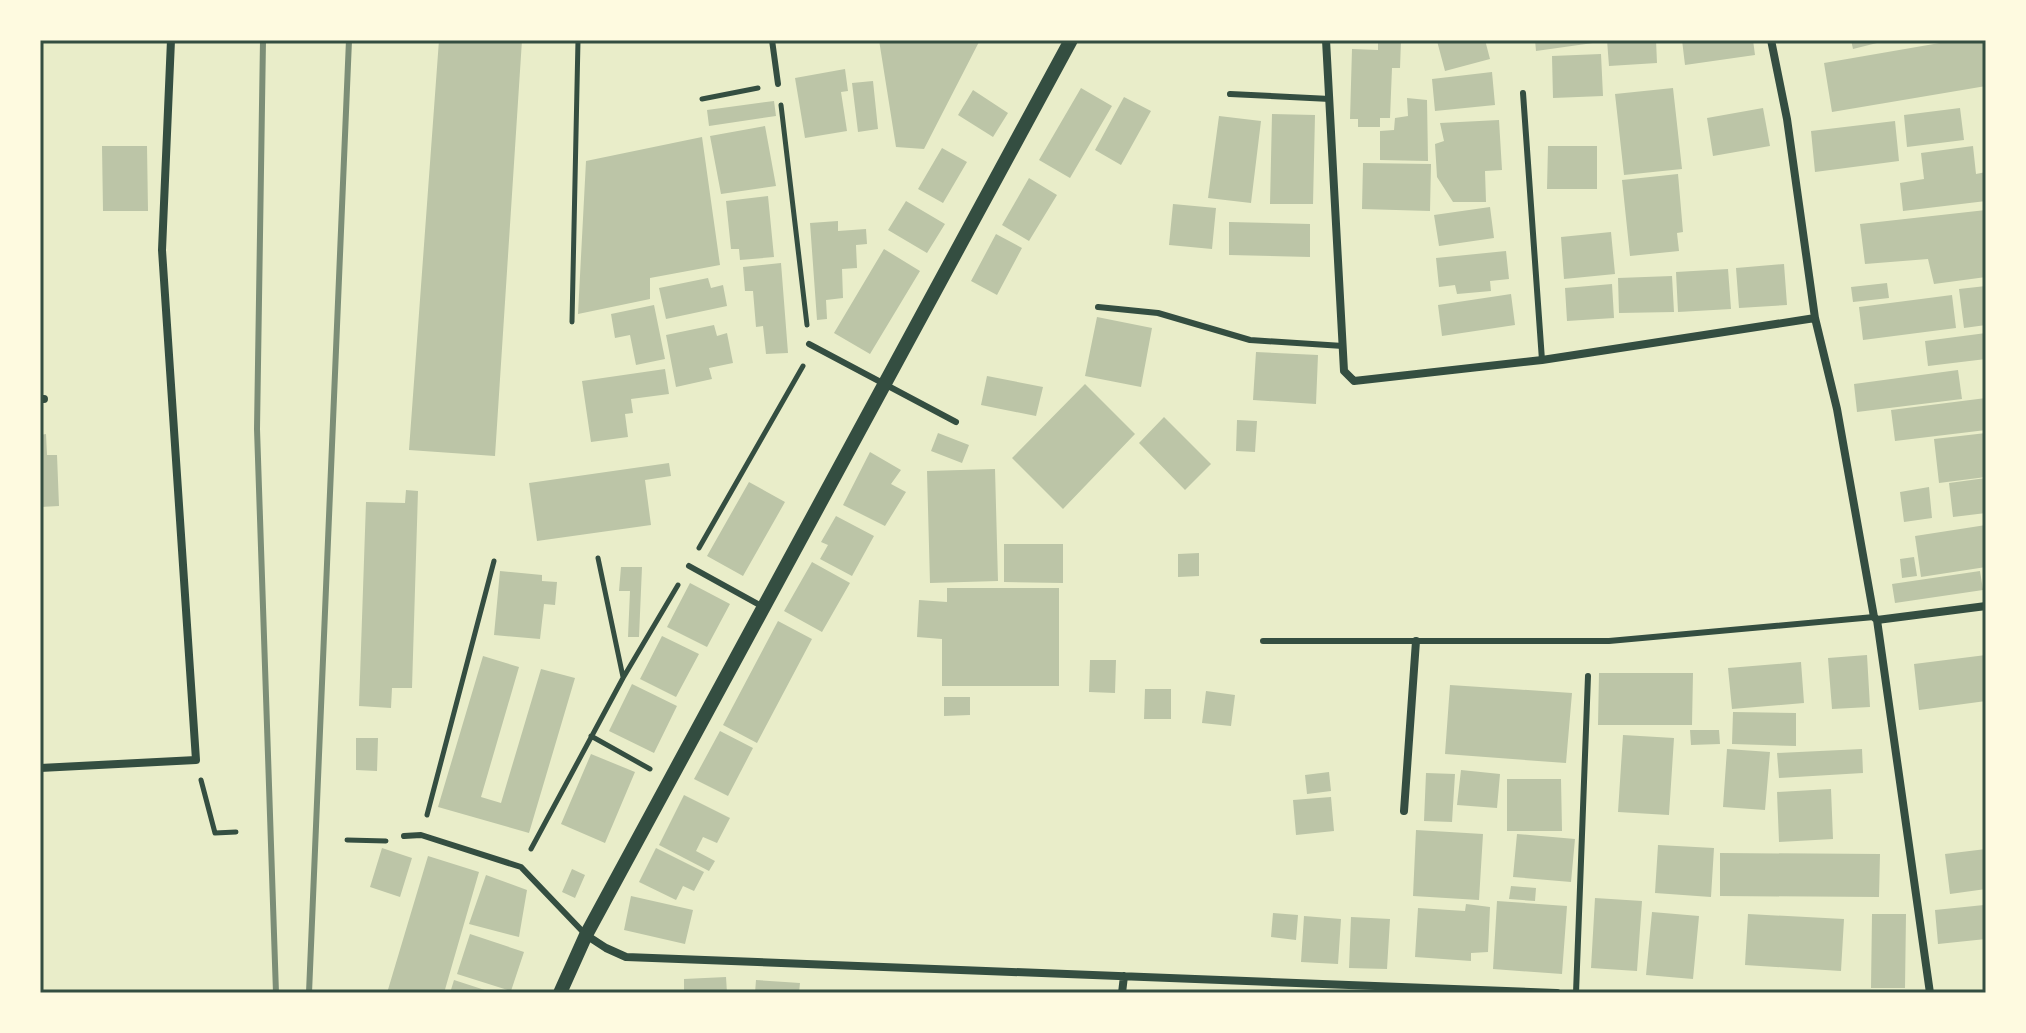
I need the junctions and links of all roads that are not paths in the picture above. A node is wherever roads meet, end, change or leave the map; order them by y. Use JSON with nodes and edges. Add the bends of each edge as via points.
{"nodes":[{"id":1,"x":171,"y":40,"type":"edge"},
{"id":2,"x":772,"y":40,"type":"edge"},
{"id":3,"x":1071,"y":40,"type":"edge"},
{"id":4,"x":1326,"y":40,"type":"edge"},
{"id":5,"x":1771,"y":40,"type":"edge"},
{"id":6,"x":778,"y":84,"type":"road end"},
{"id":7,"x":1523,"y":93,"type":"dead end"},
{"id":8,"x":1230,"y":94,"type":"dead end"},
{"id":9,"x":1330,"y":99,"type":"junction"},
{"id":10,"x":1098,"y":307,"type":"dead end"},
{"id":11,"x":1815,"y":318,"type":"junction"},
{"id":12,"x":809,"y":344,"type":"road end"},
{"id":13,"x":1343,"y":346,"type":"junction"},
{"id":14,"x":1542,"y":360,"type":"junction"},
{"id":15,"x":884,"y":384,"type":"junction"},
{"id":16,"x":956,"y":422,"type":"dead end"},
{"id":17,"x":689,"y":566,"type":"road end"},
{"id":18,"x":1986,"y":606,"type":"edge"},
{"id":19,"x":763,"y":607,"type":"junction"},
{"id":20,"x":1876,"y":619,"type":"junction"},
{"id":21,"x":1263,"y":641,"type":"dead end"},
{"id":22,"x":1416,"y":641,"type":"junction"},
{"id":23,"x":1588,"y":676,"type":"dead end"},
{"id":24,"x":40,"y":768,"type":"edge"},
{"id":25,"x":1404,"y":811,"type":"dead end"},
{"id":26,"x":404,"y":836,"type":"road end"},
{"id":27,"x":586,"y":935,"type":"junction"},
{"id":28,"x":1124,"y":976,"type":"junction"},
{"id":29,"x":1395,"y":989,"type":"edge"},
{"id":30,"x":560,"y":993,"type":"edge"},
{"id":31,"x":1122,"y":993,"type":"edge"},
{"id":32,"x":1557,"y":993,"type":"edge"},
{"id":33,"x":1576,"y":993,"type":"edge"},
{"id":34,"x":1930,"y":993,"type":"edge"}],
"edges":[{"from":1,"to":24,"type":"street","via":[[162,250],[196,760]]},
{"from":2,"to":6,"type":"lane"},
{"from":3,"to":15,"type":"street"},
{"from":4,"to":9,"type":"street"},
{"from":5,"to":11,"type":"street"},
{"from":7,"to":14,"type":"lane"},
{"from":8,"to":9,"type":"lane"},
{"from":9,"to":13,"type":"street"},
{"from":10,"to":13,"type":"lane","via":[[1158,313],[1250,340]]},
{"from":11,"to":14,"type":"street"},
{"from":11,"to":20,"type":"street"},
{"from":12,"to":15,"type":"lane"},
{"from":13,"to":14,"type":"street","via":[[1344,371],[1354,381]]},
{"from":15,"to":16,"type":"lane"},
{"from":15,"to":19,"type":"street"},
{"from":17,"to":19,"type":"lane"},
{"from":18,"to":20,"type":"street"},
{"from":19,"to":27,"type":"street"},
{"from":20,"to":22,"type":"lane","via":[[1609,641]]},
{"from":20,"to":34,"type":"street"},
{"from":21,"to":22,"type":"lane"},
{"from":22,"to":25,"type":"street"},
{"from":23,"to":33,"type":"lane"},
{"from":26,"to":27,"type":"lane","via":[[421,835],[521,867]]},
{"from":27,"to":28,"type":"street","via":[[626,957]]},
{"from":27,"to":30,"type":"street"},
{"from":28,"to":29,"type":"street"},
{"from":28,"to":31,"type":"street"},
{"from":29,"to":32,"type":"street"}]}
